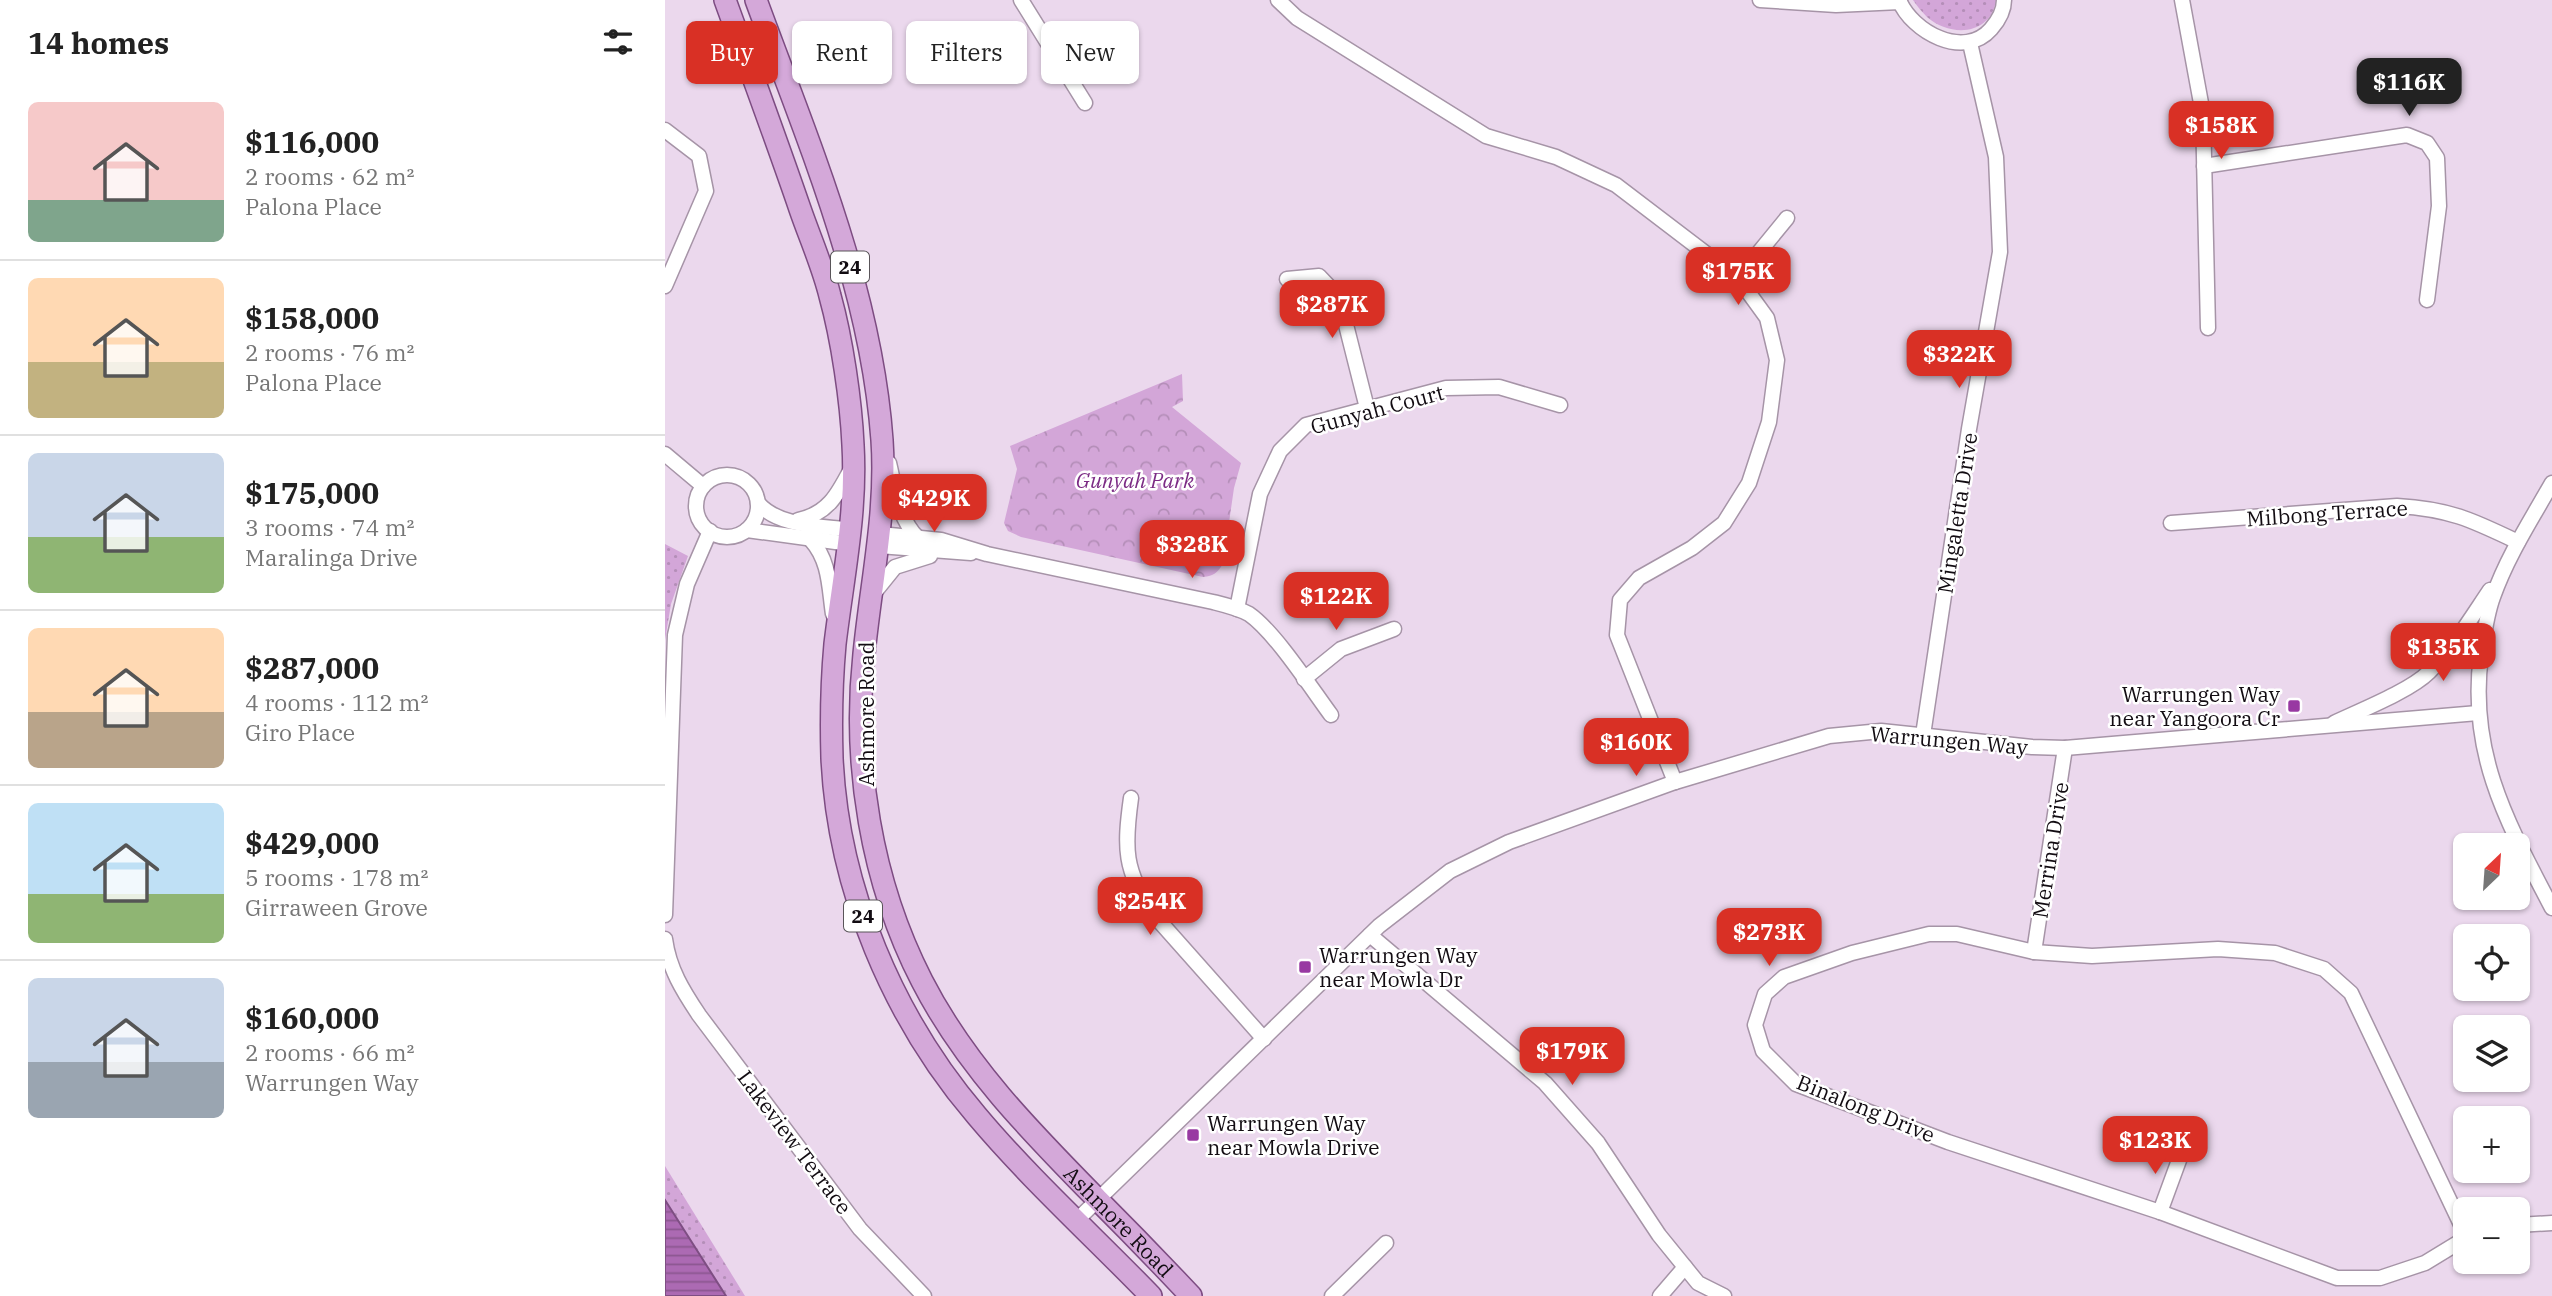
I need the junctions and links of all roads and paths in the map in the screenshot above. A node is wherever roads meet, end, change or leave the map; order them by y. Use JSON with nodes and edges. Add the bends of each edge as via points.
{"nodes":[{"id":1,"x":725,"y":0,"type":"edge"},
{"id":2,"x":756,"y":0,"type":"edge"},
{"id":3,"x":1021,"y":0,"type":"edge"},
{"id":4,"x":1278,"y":0,"type":"edge"},
{"id":5,"x":1760,"y":0,"type":"edge"},
{"id":6,"x":2004,"y":0,"type":"edge"},
{"id":7,"x":2182,"y":0,"type":"edge"},
{"id":8,"x":1900,"y":1,"type":"edge"},
{"id":9,"x":1970,"y":43,"type":"junction"},
{"id":10,"x":1085,"y":103,"type":"dead end"},
{"id":11,"x":665,"y":130,"type":"edge"},
{"id":12,"x":2204,"y":166,"type":"junction"},
{"id":13,"x":1787,"y":218,"type":"dead end"},
{"id":14,"x":1738,"y":278,"type":"junction"},
{"id":15,"x":1287,"y":279,"type":"dead end"},
{"id":16,"x":665,"y":286,"type":"edge"},
{"id":17,"x":2427,"y":300,"type":"dead end"},
{"id":18,"x":2207,"y":328,"type":"dead end"},
{"id":19,"x":1560,"y":405,"type":"dead end"},
{"id":20,"x":1367,"y":408,"type":"junction"},
{"id":21,"x":882,"y":438,"type":"junction"},
{"id":22,"x":665,"y":454,"type":"edge"},
{"id":23,"x":853,"y":466,"type":"junction"},
{"id":24,"x":2552,"y":483,"type":"edge"},
{"id":25,"x":703,"y":486,"type":"junction"},
{"id":26,"x":758,"y":503,"type":"junction"},
{"id":27,"x":793,"y":521,"type":"junction"},
{"id":28,"x":2171,"y":523,"type":"dead end"},
{"id":29,"x":747,"y":530,"type":"junction"},
{"id":30,"x":710,"y":531,"type":"junction"},
{"id":31,"x":851,"y":537,"type":"junction"},
{"id":32,"x":918,"y":538,"type":"junction"},
{"id":33,"x":811,"y":540,"type":"junction"},
{"id":34,"x":879,"y":540,"type":"junction"},
{"id":35,"x":2518,"y":542,"type":"junction"},
{"id":36,"x":956,"y":553,"type":"junction"},
{"id":37,"x":987,"y":554,"type":"junction"},
{"id":38,"x":2505,"y":568,"type":"junction"},
{"id":39,"x":872,"y":595,"type":"junction"},
{"id":40,"x":1237,"y":609,"type":"junction"},
{"id":41,"x":1394,"y":629,"type":"dead end"},
{"id":42,"x":836,"y":640,"type":"junction"},
{"id":43,"x":1304,"y":679,"type":"junction"},
{"id":44,"x":2478,"y":713,"type":"junction"},
{"id":45,"x":1331,"y":715,"type":"dead end"},
{"id":46,"x":2323,"y":727,"type":"junction"},
{"id":47,"x":1923,"y":736,"type":"junction"},
{"id":48,"x":2065,"y":748,"type":"junction"},
{"id":49,"x":667,"y":754,"type":"edge"},
{"id":50,"x":1675,"y":782,"type":"junction"},
{"id":51,"x":1131,"y":798,"type":"dead end"},
{"id":52,"x":2552,"y":908,"type":"edge"},
{"id":53,"x":665,"y":915,"type":"edge"},
{"id":54,"x":1370,"y":935,"type":"junction"},
{"id":55,"x":665,"y":939,"type":"edge"},
{"id":56,"x":2035,"y":952,"type":"junction"},
{"id":57,"x":671,"y":982,"type":"edge"},
{"id":58,"x":1264,"y":1040,"type":"junction"},
{"id":59,"x":2182,"y":1152,"type":"dead end"},
{"id":60,"x":1099,"y":1201,"type":"junction"},
{"id":61,"x":2453,"y":1209,"type":"edge"},
{"id":62,"x":2160,"y":1212,"type":"junction"},
{"id":63,"x":1077,"y":1220,"type":"junction"},
{"id":64,"x":2552,"y":1223,"type":"edge"},
{"id":65,"x":2530,"y":1225,"type":"edge"},
{"id":66,"x":1385,"y":1243,"type":"dead end"},
{"id":67,"x":2453,"y":1245,"type":"edge"},
{"id":68,"x":1685,"y":1267,"type":"junction"},
{"id":69,"x":924,"y":1296,"type":"edge"},
{"id":70,"x":1151,"y":1296,"type":"edge"},
{"id":71,"x":1191,"y":1296,"type":"edge"},
{"id":72,"x":1332,"y":1296,"type":"edge"},
{"id":73,"x":1660,"y":1296,"type":"edge"},
{"id":74,"x":1724,"y":1296,"type":"edge"}],
"edges":[{"from":1,"to":23,"type":"main road","name":"Ashmore Road","number":"24","via":[[831,297]]},
{"from":2,"to":21,"type":"main road","name":"Ashmore Road","number":"24","via":[[856,285]]},
{"from":3,"to":10,"type":"street"},
{"from":4,"to":14,"type":"street","via":[[1297,18],[1486,136],[1556,157],[1616,185]]},
{"from":5,"to":8,"type":"street","via":[[1836,5]]},
{"from":6,"to":9,"type":"street","via":[[1997,23],[1985,37]]},
{"from":7,"to":12,"type":"street","via":[[2203,114]]},
{"from":8,"to":9,"type":"street","via":[[1909,18],[1937,38]]},
{"from":9,"to":47,"type":"street","name":"Mingaletta Drive","via":[[1996,157],[2000,252]]},
{"from":11,"to":16,"type":"street","via":[[699,156],[706,191]]},
{"from":12,"to":17,"type":"street","via":[[2407,135],[2427,143],[2437,158],[2439,206]]},
{"from":12,"to":18,"type":"street"},
{"from":13,"to":14,"type":"street"},
{"from":14,"to":50,"type":"street","via":[[1767,318],[1777,360],[1769,422],[1749,483],[1724,523],[1692,548],[1639,578],[1619,600],[1617,635]]},
{"from":15,"to":20,"type":"street","via":[[1319,276],[1339,298]]},
{"from":19,"to":20,"type":"street","name":"Gunyah Court","via":[[1499,387],[1446,388]]},
{"from":20,"to":40,"type":"street","name":"Gunyah Court","via":[[1306,425],[1280,451],[1261,494]]},
{"from":21,"to":32,"type":"street","via":[[900,508]]},
{"from":21,"to":34,"type":"main road","name":"Ashmore Road","number":"24"},
{"from":22,"to":25,"type":"street"},
{"from":23,"to":27,"type":"street","via":[[829,506]]},
{"from":23,"to":31,"type":"main road","name":"Ashmore Road","number":"24"},
{"from":24,"to":35,"type":"street"},
{"from":25,"to":26,"type":"street","via":[[717,476],[734,475],[749,483]]},
{"from":25,"to":30,"type":"street","via":[[696,510]]},
{"from":26,"to":27,"type":"street","via":[[774,516]]},
{"from":26,"to":29,"type":"street","via":[[757,515]]},
{"from":27,"to":31,"type":"street"},
{"from":28,"to":35,"type":"street","name":"Milbong Terrace","via":[[2420,507],[2464,516]]},
{"from":29,"to":30,"type":"street","via":[[731,537]]},
{"from":29,"to":33,"type":"street"},
{"from":30,"to":49,"type":"street","via":[[687,584],[674,642]]},
{"from":31,"to":33,"type":"street"},
{"from":31,"to":34,"type":"main road"},
{"from":31,"to":42,"type":"main road","name":"Ashmore Road","number":"24"},
{"from":32,"to":34,"type":"street"},
{"from":32,"to":37,"type":"street","via":[[953,542]]},
{"from":33,"to":42,"type":"street","via":[[825,565]]},
{"from":34,"to":36,"type":"street"},
{"from":34,"to":39,"type":"main road","name":"Ashmore Road","number":"24"},
{"from":35,"to":38,"type":"street"},
{"from":36,"to":37,"type":"street"},
{"from":36,"to":39,"type":"street","via":[[898,565]]},
{"from":37,"to":40,"type":"street"},
{"from":38,"to":44,"type":"street","via":[[2488,612]]},
{"from":38,"to":46,"type":"street","via":[[2427,674],[2380,702]]},
{"from":39,"to":60,"type":"main road","name":"Ashmore Road","number":"24","via":[[863,655],[864,785],[888,899],[921,981],[958,1041],[1031,1133]]},
{"from":40,"to":43,"type":"street","via":[[1262,626]]},
{"from":41,"to":43,"type":"street","via":[[1341,649]]},
{"from":42,"to":63,"type":"main road","name":"Ashmore Road","number":"24","via":[[832,758],[842,835],[861,911],[895,995],[935,1062],[976,1115]]},
{"from":43,"to":45,"type":"street"},
{"from":44,"to":46,"type":"street","name":"Warrungen Way"},
{"from":44,"to":52,"type":"street","via":[[2488,769],[2502,807]]},
{"from":46,"to":48,"type":"street","name":"Warrungen Way"},
{"from":47,"to":48,"type":"street","name":"Warrungen Way"},
{"from":47,"to":50,"type":"street","name":"Warrungen Way","via":[[1881,731],[1829,736]]},
{"from":48,"to":56,"type":"street","name":"Merrina Drive"},
{"from":49,"to":53,"type":"street"},
{"from":50,"to":54,"type":"street","name":"Warrungen Way","via":[[1509,842],[1450,871]]},
{"from":51,"to":58,"type":"street","via":[[1126,850],[1138,892]]},
{"from":54,"to":58,"type":"street","name":"Warrungen Way"},
{"from":54,"to":68,"type":"street","via":[[1545,1083],[1598,1143]]},
{"from":55,"to":57,"type":"street","name":"Lakeview Terrace"},
{"from":56,"to":61,"type":"street","name":"Binalong Drive","via":[[2092,956],[2218,949],[2275,953],[2324,969],[2351,993]]},
{"from":56,"to":62,"type":"street","name":"Binalong Drive","via":[[1957,934],[1929,934],[1852,953],[1784,977],[1765,994],[1755,1025],[1763,1051],[1796,1084],[1948,1142]]},
{"from":57,"to":69,"type":"street","name":"Lakeview Terrace","via":[[854,1222]]},
{"from":58,"to":60,"type":"street","name":"Warrungen Way"},
{"from":59,"to":62,"type":"street"},
{"from":60,"to":63,"type":"street","name":"Warrungen Way"},
{"from":60,"to":71,"type":"main road","name":"Ashmore Road","number":"24"},
{"from":62,"to":67,"type":"street","name":"Binalong Drive","via":[[2337,1278],[2380,1278],[2425,1263]]},
{"from":63,"to":70,"type":"main road","name":"Ashmore Road","number":"24"},
{"from":64,"to":65,"type":"street"},
{"from":66,"to":72,"type":"street"},
{"from":68,"to":73,"type":"street"},
{"from":68,"to":74,"type":"street","via":[[1698,1283]]}]}
